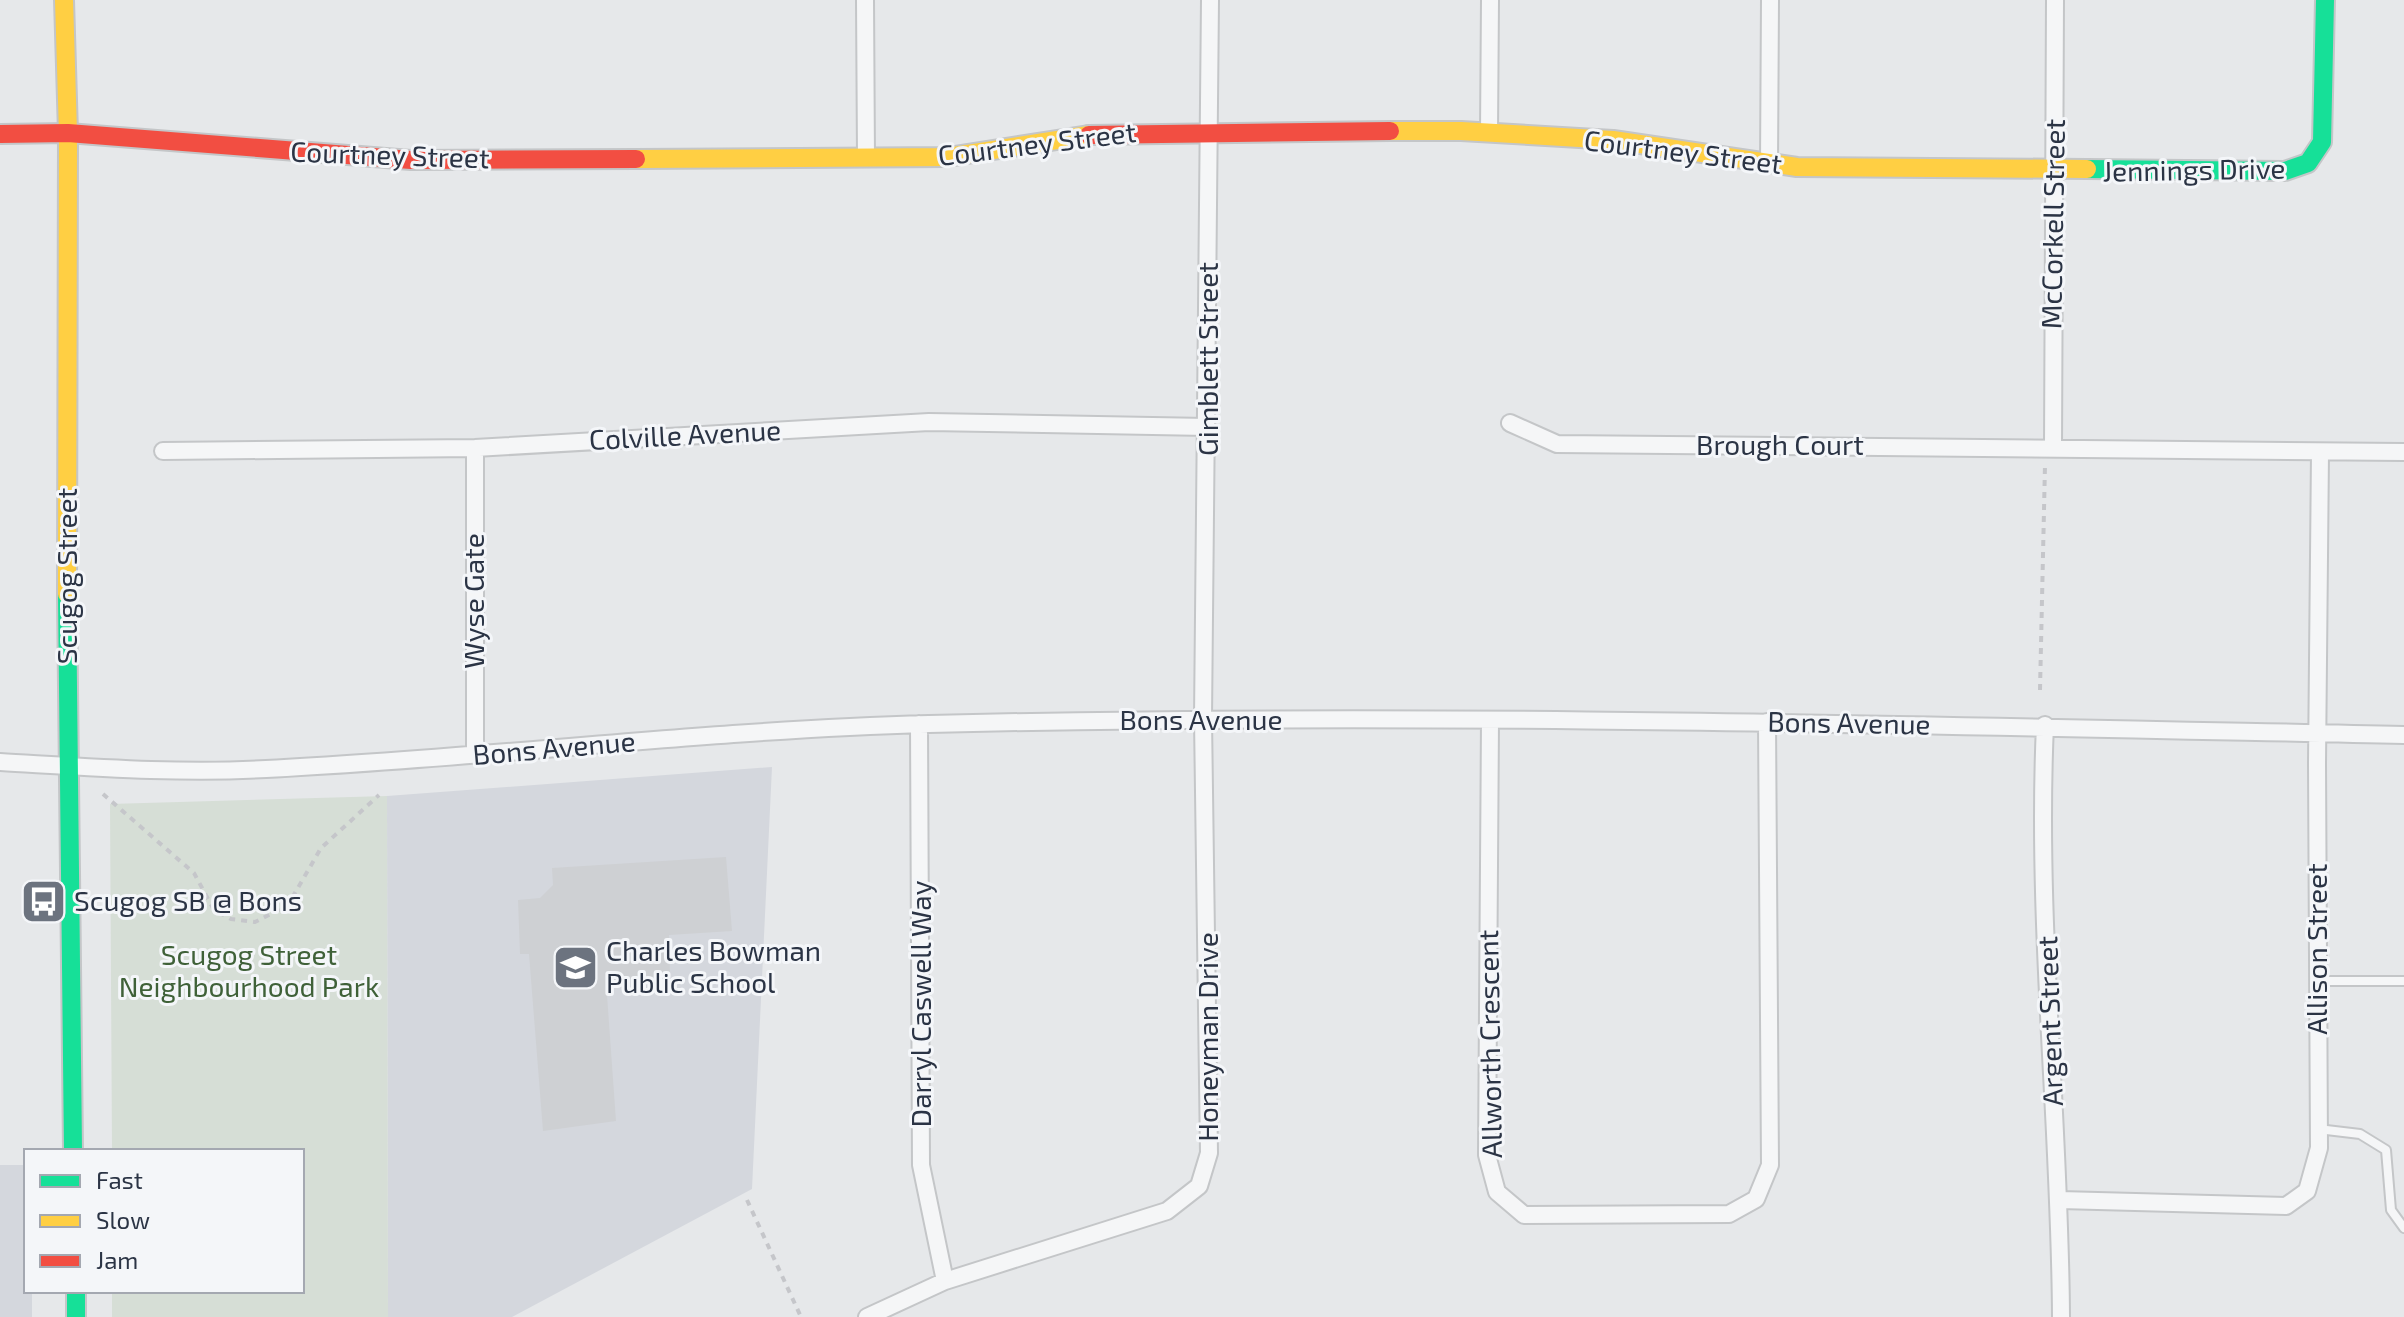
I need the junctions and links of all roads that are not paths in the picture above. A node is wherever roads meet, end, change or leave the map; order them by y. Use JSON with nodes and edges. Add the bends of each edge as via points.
{"nodes":[{"id":1,"x":64,"y":0,"type":"edge"},
{"id":2,"x":865,"y":0,"type":"edge"},
{"id":3,"x":1210,"y":0,"type":"edge"},
{"id":4,"x":1490,"y":0,"type":"edge"},
{"id":5,"x":1770,"y":0,"type":"edge"},
{"id":6,"x":2055,"y":0,"type":"edge"},
{"id":7,"x":2325,"y":0,"type":"edge"},
{"id":8,"x":1208,"y":130,"type":"junction"},
{"id":9,"x":1489,"y":132,"type":"junction"},
{"id":10,"x":68,"y":133,"type":"junction"},
{"id":11,"x":0,"y":134,"type":"edge"},
{"id":12,"x":866,"y":157,"type":"junction"},
{"id":13,"x":1769,"y":164,"type":"junction"},
{"id":14,"x":2053,"y":172,"type":"junction"},
{"id":15,"x":1510,"y":423,"type":"dead end"},
{"id":16,"x":1207,"y":427,"type":"junction"},
{"id":17,"x":475,"y":448,"type":"junction"},
{"id":18,"x":2053,"y":448,"type":"junction"},
{"id":19,"x":163,"y":451,"type":"dead end"},
{"id":20,"x":2404,"y":452,"type":"edge"},
{"id":21,"x":2320,"y":453,"type":"junction"},
{"id":22,"x":1203,"y":719,"type":"junction"},
{"id":23,"x":1490,"y":721,"type":"junction"},
{"id":24,"x":1767,"y":722,"type":"junction"},
{"id":25,"x":919,"y":724,"type":"junction"},
{"id":26,"x":2045,"y":725,"type":"junction"},
{"id":27,"x":2317,"y":734,"type":"junction"},
{"id":28,"x":2404,"y":735,"type":"edge"},
{"id":29,"x":475,"y":754,"type":"junction"},
{"id":30,"x":0,"y":762,"type":"edge"},
{"id":31,"x":68,"y":764,"type":"junction"},
{"id":32,"x":2318,"y":981,"type":"junction"},
{"id":33,"x":2404,"y":981,"type":"edge"},
{"id":34,"x":2317,"y":1129,"type":"junction"},
{"id":35,"x":73,"y":1149,"type":"edge"},
{"id":36,"x":2060,"y":1200,"type":"junction"},
{"id":37,"x":2404,"y":1228,"type":"edge"},
{"id":38,"x":945,"y":1281,"type":"junction"},
{"id":39,"x":76,"y":1293,"type":"edge"},
{"id":40,"x":76,"y":1317,"type":"edge"},
{"id":41,"x":867,"y":1317,"type":"edge"},
{"id":42,"x":2061,"y":1317,"type":"edge"}],
"edges":[{"from":1,"to":10,"type":"street","name":"Scugog Street"},
{"from":2,"to":12,"type":"street"},
{"from":3,"to":8,"type":"street","name":"Gimblett Street"},
{"from":4,"to":9,"type":"street"},
{"from":5,"to":13,"type":"street"},
{"from":6,"to":14,"type":"street","name":"McCorkell Street"},
{"from":7,"to":14,"type":"street","name":"Jennings Drive","via":[[2322,142],[2304,168]]},
{"from":8,"to":9,"type":"street","name":"Courtney Street"},
{"from":8,"to":12,"type":"street","name":"Courtney Street","via":[[1101,133],[948,157]]},
{"from":8,"to":16,"type":"street","name":"Gimblett Street"},
{"from":9,"to":13,"type":"street","name":"Courtney Street","via":[[1613,140]]},
{"from":10,"to":11,"type":"street","name":"Courtney Street"},
{"from":10,"to":12,"type":"street","name":"Courtney Street","via":[[411,160]]},
{"from":10,"to":31,"type":"street","name":"Scugog Street"},
{"from":13,"to":14,"type":"street","name":"Courtney Street"},
{"from":14,"to":18,"type":"street","name":"McCorkell Street"},
{"from":15,"to":18,"type":"street","name":"Brough Court","via":[[1557,444]]},
{"from":16,"to":17,"type":"street","name":"Colville Avenue","via":[[929,422]]},
{"from":16,"to":22,"type":"street","name":"Gimblett Street"},
{"from":17,"to":19,"type":"street","name":"Colville Avenue"},
{"from":17,"to":29,"type":"street","name":"Wyse Gate"},
{"from":18,"to":21,"type":"street"},
{"from":20,"to":21,"type":"street"},
{"from":21,"to":27,"type":"street","name":"Allison Street"},
{"from":22,"to":23,"type":"street","name":"Bons Avenue"},
{"from":22,"to":25,"type":"street","name":"Bons Avenue"},
{"from":22,"to":38,"type":"street","name":"Honeyman Drive","via":[[1209,1153],[1199,1186],[1167,1211]]},
{"from":23,"to":24,"type":"street","name":"Bons Avenue"},
{"from":23,"to":24,"type":"street","name":"Allworth Crescent","via":[[1487,1155],[1497,1192],[1524,1215],[1729,1214],[1756,1199],[1770,1165]]},
{"from":24,"to":26,"type":"street","name":"Bons Avenue"},
{"from":25,"to":29,"type":"street","name":"Bons Avenue"},
{"from":25,"to":38,"type":"street","name":"Darryl Caswell Way","via":[[921,1165]]},
{"from":26,"to":27,"type":"street","name":"Bons Avenue"},
{"from":26,"to":36,"type":"street","name":"Argent Street","via":[[2051,1094]]},
{"from":27,"to":28,"type":"street","name":"Bons Avenue"},
{"from":27,"to":32,"type":"street","name":"Allison Street"},
{"from":29,"to":31,"type":"street","name":"Bons Avenue","via":[[259,770]]},
{"from":30,"to":31,"type":"street","name":"Bons Avenue"},
{"from":31,"to":35,"type":"street","name":"Scugog Street"},
{"from":32,"to":33,"type":"lane"},
{"from":32,"to":34,"type":"street","name":"Allison Street"},
{"from":34,"to":36,"type":"street","name":"Allison Street","via":[[2319,1148],[2307,1191],[2286,1206]]},
{"from":34,"to":37,"type":"lane","via":[[2360,1134],[2386,1150],[2391,1210]]},
{"from":36,"to":42,"type":"street","name":"Argent Street"},
{"from":38,"to":41,"type":"street","name":"Honeyman Drive"},
{"from":39,"to":40,"type":"street"}]}
